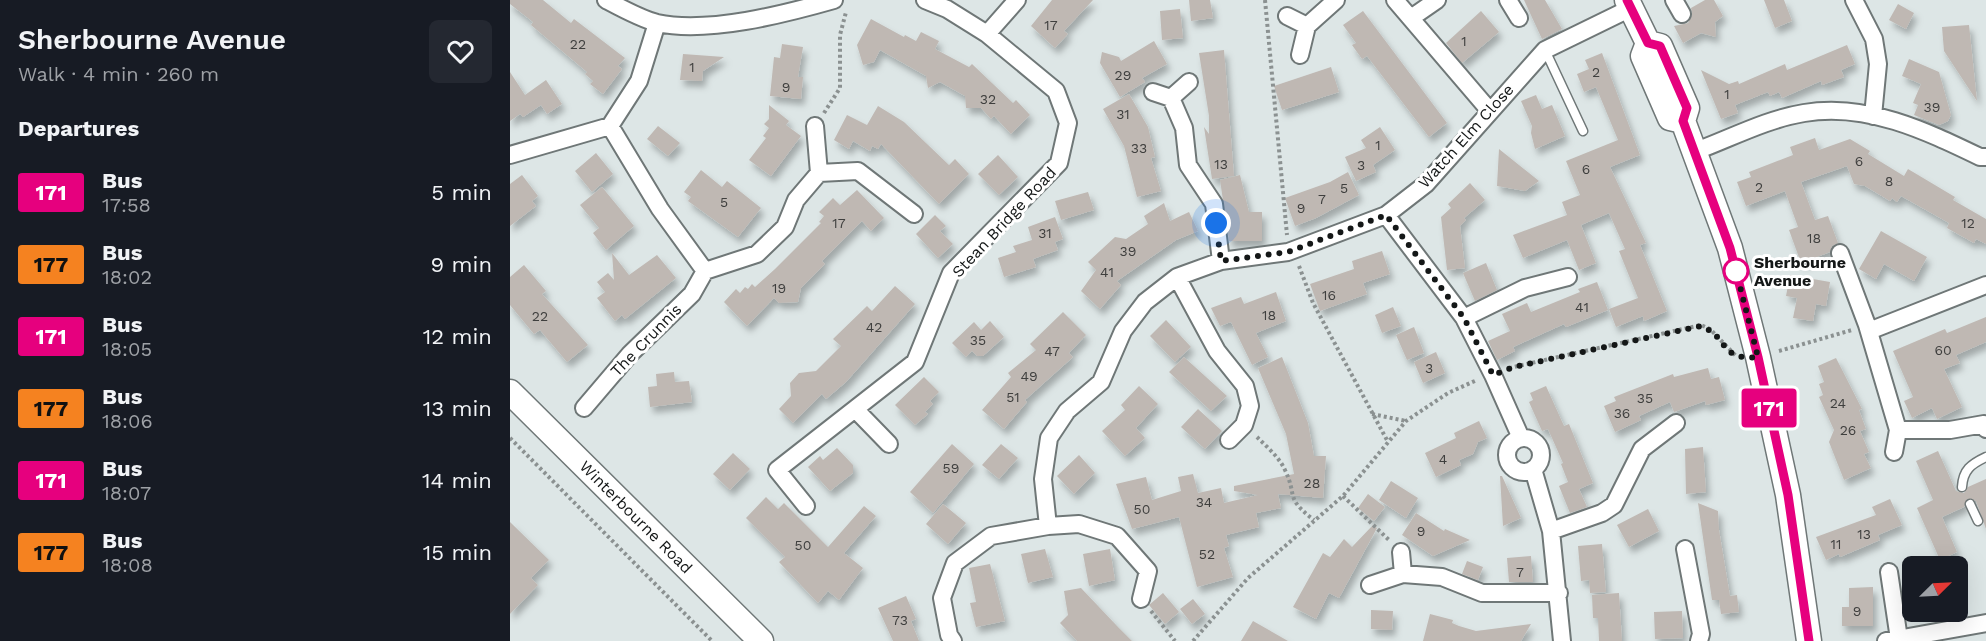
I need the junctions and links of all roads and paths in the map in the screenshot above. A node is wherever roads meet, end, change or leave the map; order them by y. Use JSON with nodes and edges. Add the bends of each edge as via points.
{"nodes":[{"id":1,"x":606,"y":0,"type":"edge"},
{"id":2,"x":925,"y":0,"type":"edge"},
{"id":3,"x":1017,"y":0,"type":"edge"},
{"id":4,"x":1265,"y":0,"type":"edge"},
{"id":5,"x":1336,"y":0,"type":"edge"},
{"id":6,"x":1395,"y":0,"type":"edge"},
{"id":7,"x":1437,"y":0,"type":"edge"},
{"id":8,"x":1508,"y":0,"type":"edge"},
{"id":9,"x":1854,"y":0,"type":"edge"},
{"id":10,"x":841,"y":4,"type":"edge"},
{"id":11,"x":1629,"y":4,"type":"edge"},
{"id":12,"x":1287,"y":16,"type":"dead end"},
{"id":13,"x":1411,"y":18,"type":"junction"},
{"id":14,"x":1519,"y":18,"type":"dead end"},
{"id":15,"x":657,"y":23,"type":"junction"},
{"id":16,"x":1307,"y":26,"type":"junction"},
{"id":17,"x":987,"y":34,"type":"junction"},
{"id":18,"x":1545,"y":50,"type":"junction"},
{"id":19,"x":1300,"y":55,"type":"dead end"},
{"id":20,"x":1189,"y":82,"type":"dead end"},
{"id":21,"x":1153,"y":92,"type":"dead end"},
{"id":22,"x":1172,"y":98,"type":"junction"},
{"id":23,"x":1489,"y":110,"type":"junction"},
{"id":24,"x":1873,"y":116,"type":"junction"},
{"id":25,"x":610,"y":126,"type":"junction"},
{"id":26,"x":815,"y":126,"type":"joint"},
{"id":27,"x":1582,"y":131,"type":"dead end"},
{"id":28,"x":1695,"y":151,"type":"junction"},
{"id":29,"x":510,"y":154,"type":"edge"},
{"id":30,"x":1986,"y":157,"type":"edge"},
{"id":31,"x":819,"y":174,"type":"junction"},
{"id":32,"x":914,"y":214,"type":"dead end"},
{"id":33,"x":1386,"y":215,"type":"junction"},
{"id":34,"x":1291,"y":251,"type":"junction"},
{"id":35,"x":1840,"y":253,"type":"dead end"},
{"id":36,"x":1221,"y":261,"type":"junction"},
{"id":37,"x":705,"y":271,"type":"junction"},
{"id":38,"x":1177,"y":277,"type":"junction"},
{"id":39,"x":1568,"y":277,"type":"dead end"},
{"id":40,"x":1986,"y":285,"type":"edge"},
{"id":41,"x":1464,"y":318,"type":"junction"},
{"id":42,"x":1868,"y":328,"type":"junction"},
{"id":43,"x":1758,"y":357,"type":"junction"},
{"id":44,"x":1493,"y":375,"type":"junction"},
{"id":45,"x":510,"y":393,"type":"edge"},
{"id":46,"x":584,"y":408,"type":"dead end"},
{"id":47,"x":855,"y":409,"type":"junction"},
{"id":48,"x":1370,"y":414,"type":"junction"},
{"id":49,"x":1406,"y":421,"type":"junction"},
{"id":50,"x":1676,"y":423,"type":"dead end"},
{"id":51,"x":1244,"y":425,"type":"junction"},
{"id":52,"x":1986,"y":429,"type":"edge"},
{"id":53,"x":1898,"y":430,"type":"junction"},
{"id":54,"x":510,"y":438,"type":"edge"},
{"id":55,"x":1521,"y":438,"type":"junction"},
{"id":56,"x":1229,"y":440,"type":"dead end"},
{"id":57,"x":1388,"y":442,"type":"junction"},
{"id":58,"x":889,"y":444,"type":"dead end"},
{"id":59,"x":1894,"y":452,"type":"dead end"},
{"id":60,"x":1986,"y":457,"type":"edge"},
{"id":61,"x":1533,"y":469,"type":"junction"},
{"id":62,"x":1962,"y":487,"type":"dead end"},
{"id":63,"x":1343,"y":496,"type":"junction"},
{"id":64,"x":1970,"y":504,"type":"dead end"},
{"id":65,"x":806,"y":506,"type":"dead end"},
{"id":66,"x":1314,"y":520,"type":"junction"},
{"id":67,"x":1978,"y":521,"type":"dead end"},
{"id":68,"x":1048,"y":526,"type":"junction"},
{"id":69,"x":1551,"y":531,"type":"junction"},
{"id":70,"x":1685,"y":549,"type":"dead end"},
{"id":71,"x":1401,"y":552,"type":"joint"},
{"id":72,"x":1889,"y":572,"type":"dead end"},
{"id":73,"x":1403,"y":574,"type":"junction"},
{"id":74,"x":1370,"y":585,"type":"dead end"},
{"id":75,"x":1559,"y":593,"type":"junction"},
{"id":76,"x":1141,"y":598,"type":"joint"},
{"id":77,"x":1986,"y":625,"type":"edge"},
{"id":78,"x":1807,"y":640,"type":"edge"},
{"id":79,"x":1892,"y":640,"type":"edge"},
{"id":80,"x":712,"y":641,"type":"edge"},
{"id":81,"x":761,"y":641,"type":"edge"},
{"id":82,"x":953,"y":641,"type":"edge"},
{"id":83,"x":1174,"y":641,"type":"edge"},
{"id":84,"x":1193,"y":641,"type":"edge"},
{"id":85,"x":1562,"y":641,"type":"edge"},
{"id":86,"x":1699,"y":641,"type":"edge"}],
"edges":[{"from":1,"to":15,"type":"street"},
{"from":2,"to":17,"type":"street","name":"Stean Bridge Road","via":[[948,9]]},
{"from":3,"to":17,"type":"street"},
{"from":4,"to":34,"type":"path"},
{"from":5,"to":16,"type":"street"},
{"from":6,"to":13,"type":"street"},
{"from":7,"to":13,"type":"street"},
{"from":8,"to":14,"type":"street"},
{"from":9,"to":24,"type":"street","via":[[1874,39],[1878,64]]},
{"from":10,"to":15,"type":"street","via":[[712,25]]},
{"from":10,"to":26,"type":"path","via":[[840,88]]},
{"from":11,"to":18,"type":"street","name":"Watch Elm Close"},
{"from":11,"to":28,"type":"street","via":[[1648,43],[1660,46],[1687,108],[1683,121]]},
{"from":12,"to":16,"type":"street"},
{"from":13,"to":23,"type":"street"},
{"from":15,"to":25,"type":"street","via":[[639,81]]},
{"from":16,"to":19,"type":"street"},
{"from":17,"to":47,"type":"street","name":"Stean Bridge Road","via":[[1056,91],[1068,123],[1059,163],[951,273],[915,362]]},
{"from":18,"to":23,"type":"street","name":"Watch Elm Close"},
{"from":18,"to":27,"type":"lane"},
{"from":20,"to":22,"type":"street"},
{"from":21,"to":22,"type":"street"},
{"from":22,"to":36,"type":"street","via":[[1184,128],[1188,165],[1214,204]]},
{"from":23,"to":33,"type":"street","name":"Watch Elm Close","via":[[1426,184]]},
{"from":24,"to":28,"type":"street","via":[[1828,110],[1803,113]]},
{"from":24,"to":30,"type":"street","via":[[1930,133]]},
{"from":25,"to":29,"type":"street"},
{"from":25,"to":37,"type":"street","via":[[660,210]]},
{"from":26,"to":31,"type":"street"},
{"from":28,"to":43,"type":"street","via":[[1730,248]]},
{"from":31,"to":32,"type":"street","via":[[858,171]]},
{"from":31,"to":37,"type":"street","via":[[796,200],[785,227],[757,254]]},
{"from":33,"to":34,"type":"street","name":"Watch Elm Close"},
{"from":33,"to":41,"type":"street"},
{"from":34,"to":36,"type":"street","name":"Watch Elm Close"},
{"from":34,"to":48,"type":"path"},
{"from":35,"to":42,"type":"street"},
{"from":36,"to":38,"type":"street","name":"Watch Elm Close"},
{"from":37,"to":46,"type":"street","name":"The Crunnis","via":[[692,294],[630,354]]},
{"from":38,"to":51,"type":"street","via":[[1217,351],[1245,386],[1250,406]]},
{"from":38,"to":68,"type":"street","name":"Watch Elm Close","via":[[1145,302],[1123,331],[1101,382],[1067,411],[1049,438],[1043,479]]},
{"from":39,"to":41,"type":"street","via":[[1525,288]]},
{"from":40,"to":42,"type":"street"},
{"from":41,"to":44,"type":"street"},
{"from":42,"to":43,"type":"path"},
{"from":42,"to":53,"type":"street"},
{"from":43,"to":44,"type":"path","via":[[1734,356],[1710,329],[1701,326]]},
{"from":43,"to":78,"type":"street","via":[[1788,495]]},
{"from":44,"to":49,"type":"path","via":[[1448,393]]},
{"from":44,"to":55,"type":"street"},
{"from":45,"to":81,"type":"street","name":"Winterbourne Road"},
{"from":47,"to":58,"type":"street"},
{"from":47,"to":65,"type":"street","name":"Stean Bridge Road","via":[[777,470]]},
{"from":48,"to":49,"type":"path"},
{"from":48,"to":57,"type":"path"},
{"from":49,"to":57,"type":"path"},
{"from":50,"to":69,"type":"street","via":[[1642,449],[1614,505]]},
{"from":51,"to":56,"type":"street"},
{"from":51,"to":66,"type":"path","via":[[1281,462],[1291,497]]},
{"from":52,"to":53,"type":"street","via":[[1984,424],[1950,430]]},
{"from":53,"to":59,"type":"street"},
{"from":54,"to":80,"type":"path"},
{"from":55,"to":61,"type":"street","via":[[1531,439],[1539,446],[1541,456]]},
{"from":55,"to":61,"type":"street","via":[[1511,445],[1509,461],[1516,470]]},
{"from":57,"to":63,"type":"path"},
{"from":60,"to":62,"type":"lane","via":[[1969,466]]},
{"from":61,"to":69,"type":"street"},
{"from":63,"to":66,"type":"path"},
{"from":63,"to":71,"type":"path"},
{"from":64,"to":67,"type":"lane"},
{"from":66,"to":84,"type":"path","via":[[1248,578]]},
{"from":68,"to":76,"type":"street","via":[[1079,524],[1117,536],[1148,571]]},
{"from":68,"to":82,"type":"street","via":[[992,536],[955,563],[942,598]]},
{"from":69,"to":75,"type":"street"},
{"from":70,"to":86,"type":"street","via":[[1701,633]]},
{"from":71,"to":73,"type":"street"},
{"from":72,"to":79,"type":"street"},
{"from":73,"to":74,"type":"street"},
{"from":73,"to":75,"type":"street","via":[[1442,577],[1482,593]]},
{"from":75,"to":85,"type":"street"},
{"from":76,"to":83,"type":"path"},
{"from":77,"to":79,"type":"street"}]}
